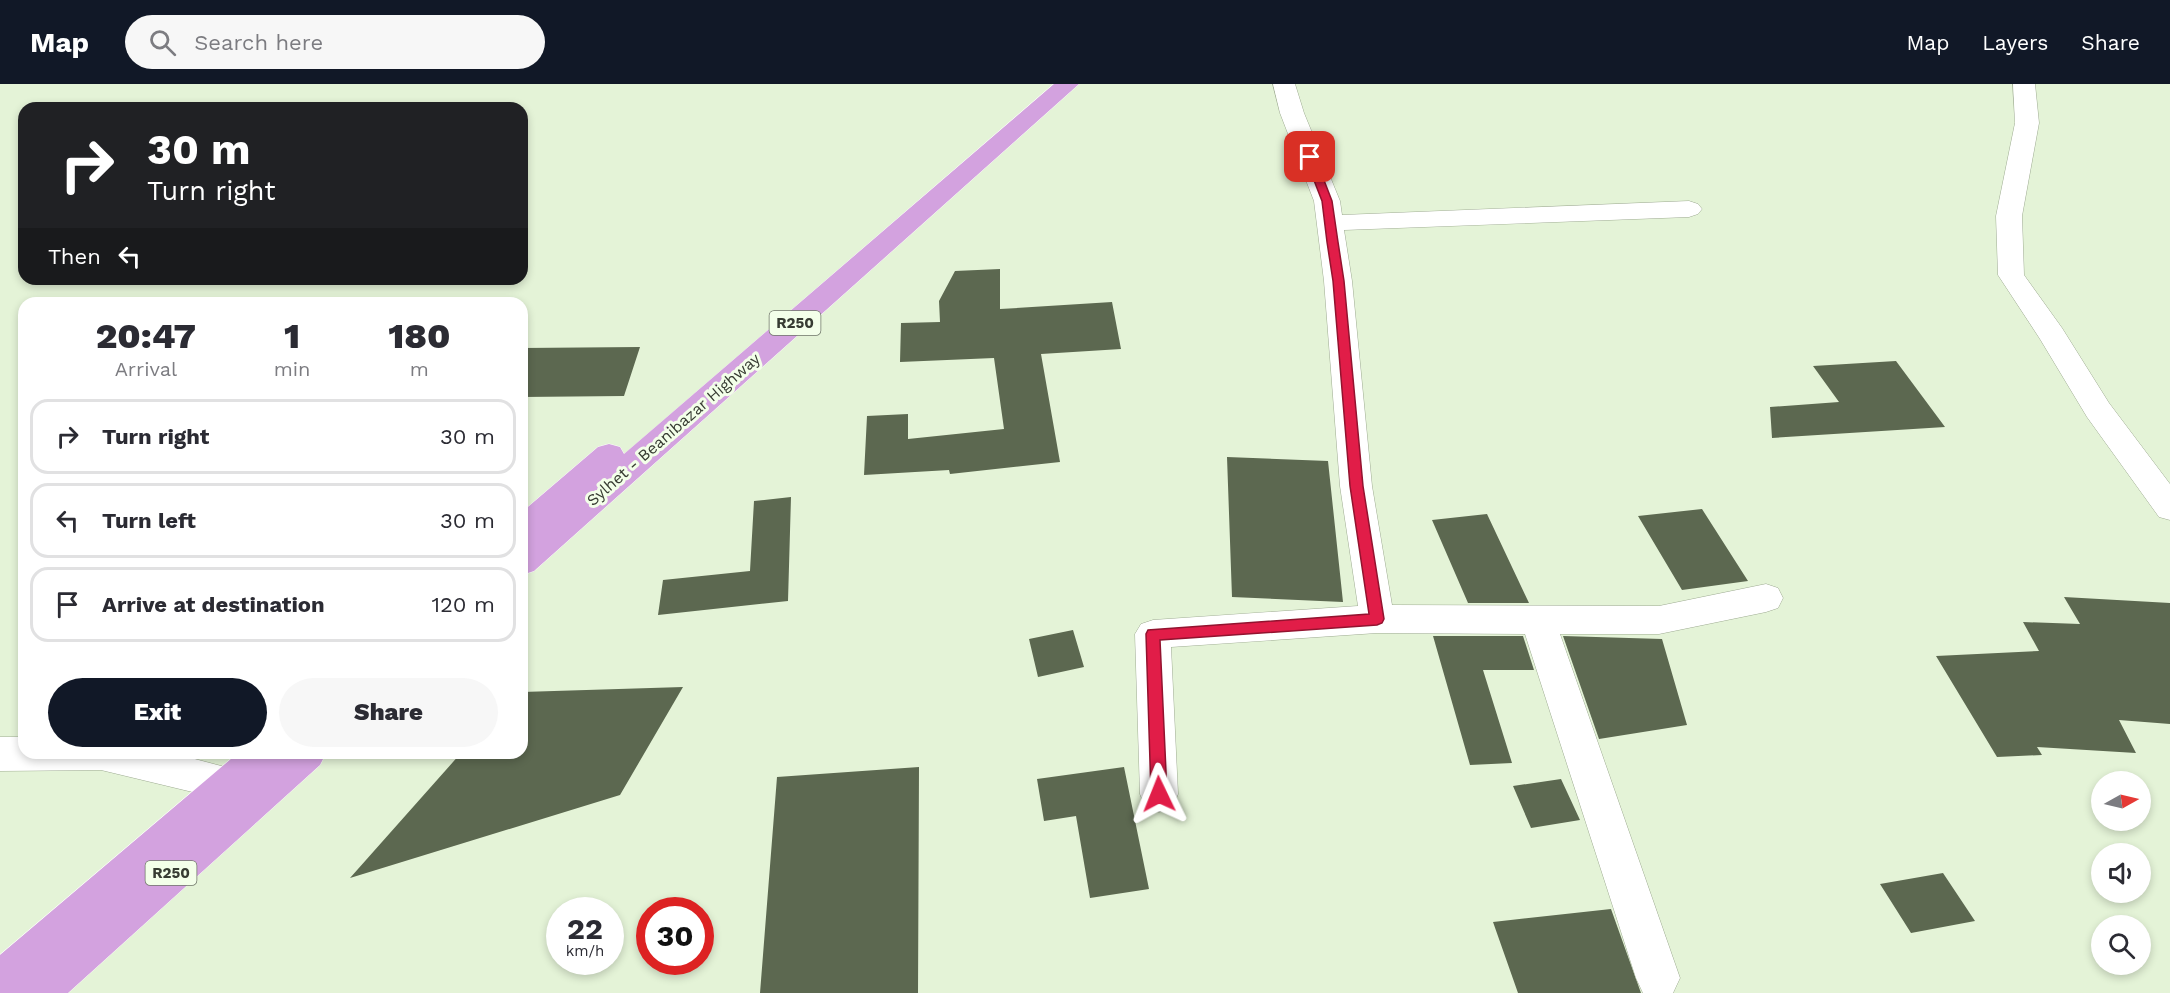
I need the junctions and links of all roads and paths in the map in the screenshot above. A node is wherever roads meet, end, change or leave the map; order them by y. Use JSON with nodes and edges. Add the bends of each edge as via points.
{"nodes":[{"id":1,"x":1044,"y":84,"type":"edge"},
{"id":2,"x":1068,"y":84,"type":"edge"},
{"id":3,"x":1284,"y":84,"type":"edge"},
{"id":4,"x":2024,"y":84,"type":"edge"},
{"id":5,"x":1689,"y":209,"type":"dead end"},
{"id":6,"x":1330,"y":223,"type":"junction"},
{"id":7,"x":2170,"y":508,"type":"edge"},
{"id":8,"x":528,"y":526,"type":"edge"},
{"id":9,"x":528,"y":557,"type":"edge"},
{"id":10,"x":1766,"y":598,"type":"dead end"},
{"id":11,"x":1377,"y":619,"type":"junction"},
{"id":12,"x":1538,"y":620,"type":"junction"},
{"id":13,"x":0,"y":754,"type":"edge"},
{"id":14,"x":18,"y":754,"type":"edge"},
{"id":15,"x":126,"y":759,"type":"edge"},
{"id":16,"x":259,"y":759,"type":"edge"},
{"id":17,"x":300,"y":759,"type":"edge"},
{"id":18,"x":230,"y":784,"type":"junction"},
{"id":19,"x":1159,"y":794,"type":"dead end"},
{"id":20,"x":1658,"y":978,"type":"dead end"},
{"id":21,"x":0,"y":983,"type":"edge"},
{"id":22,"x":36,"y":993,"type":"edge"}],
"edges":[{"from":1,"to":8,"type":"main road","name":"Sylhet - Beanibazar Highway","number":"R250"},
{"from":2,"to":9,"type":"main road","name":"Sylhet - Beanibazar Highway","number":"R250"},
{"from":3,"to":6,"type":"street","via":[[1327,201]]},
{"from":4,"to":7,"type":"street","via":[[2027,123],[2009,216],[2011,275],[2098,410]]},
{"from":5,"to":6,"type":"street"},
{"from":6,"to":11,"type":"street","via":[[1356,486]]},
{"from":10,"to":12,"type":"street","via":[[1659,620]]},
{"from":11,"to":12,"type":"street"},
{"from":11,"to":19,"type":"street","via":[[1153,634]]},
{"from":12,"to":20,"type":"street"},
{"from":13,"to":14,"type":"street"},
{"from":15,"to":18,"type":"street"},
{"from":16,"to":18,"type":"main road","number":"R250"},
{"from":17,"to":22,"type":"main road","number":"R250"},
{"from":18,"to":21,"type":"main road","number":"R250"}]}
